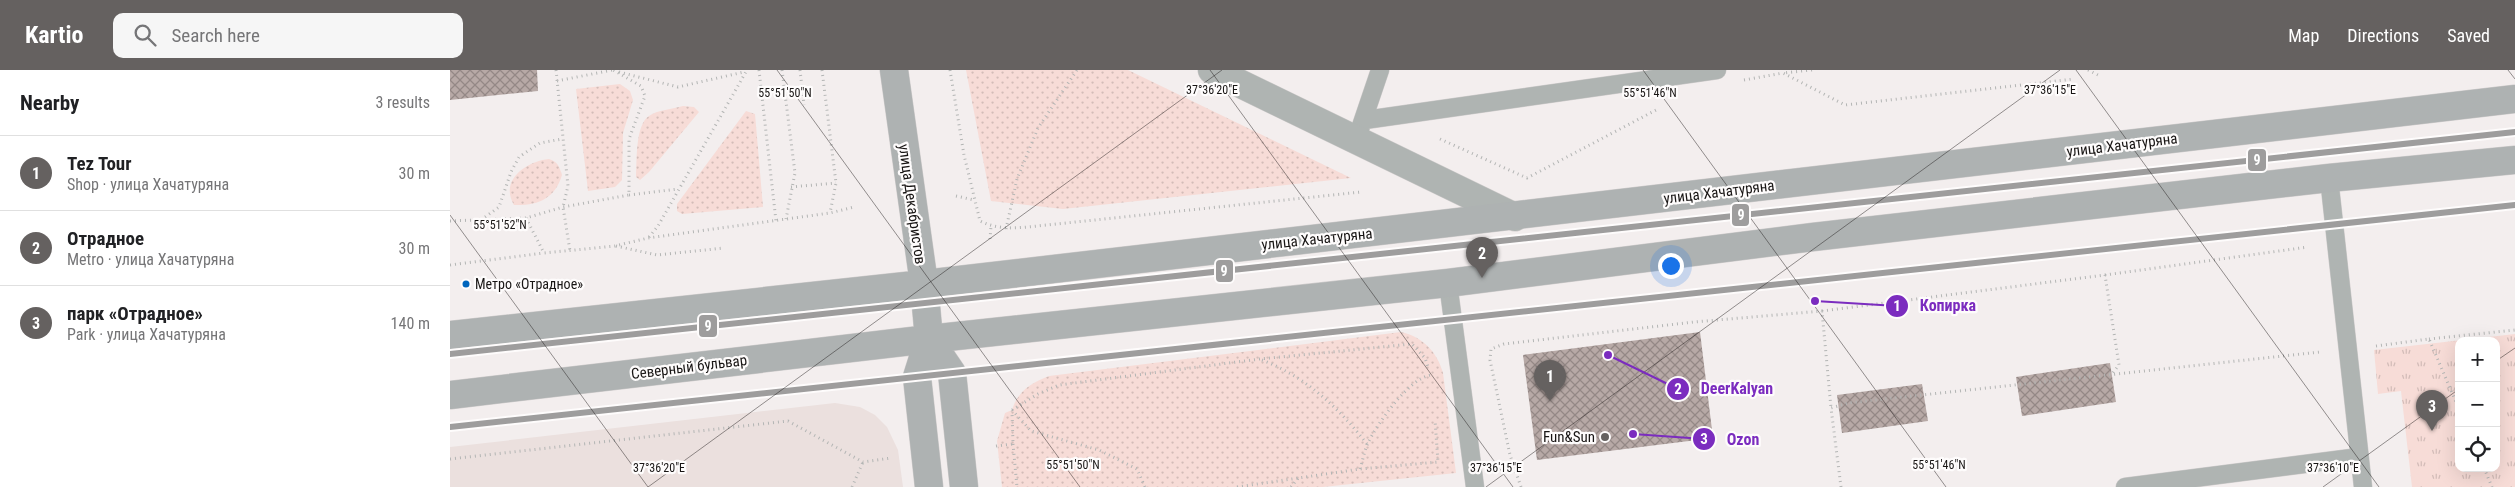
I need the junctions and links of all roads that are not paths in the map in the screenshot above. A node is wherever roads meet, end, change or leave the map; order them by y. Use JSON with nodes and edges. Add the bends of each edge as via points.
{"nodes":[{"id":1,"x":894,"y":70,"type":"edge"},
{"id":2,"x":1212,"y":70,"type":"edge"},
{"id":3,"x":1380,"y":70,"type":"edge"},
{"id":4,"x":1717,"y":70,"type":"edge"},
{"id":5,"x":1687,"y":72,"type":"edge"},
{"id":6,"x":2515,"y":99,"type":"edge"},
{"id":7,"x":1360,"y":129,"type":"junction"},
{"id":8,"x":2515,"y":160,"type":"edge"},
{"id":9,"x":2329,"y":178,"type":"junction"},
{"id":10,"x":1515,"y":216,"type":"junction"},
{"id":11,"x":1448,"y":283,"type":"junction"},
{"id":12,"x":924,"y":284,"type":"junction"},
{"id":13,"x":450,"y":334,"type":"edge"},
{"id":14,"x":929,"y":339,"type":"junction"},
{"id":15,"x":450,"y":395,"type":"edge"},
{"id":16,"x":2360,"y":457,"type":"junction"},
{"id":17,"x":928,"y":487,"type":"edge"},
{"id":18,"x":964,"y":487,"type":"edge"},
{"id":19,"x":1475,"y":487,"type":"edge"},
{"id":20,"x":2125,"y":487,"type":"edge"},
{"id":21,"x":2363,"y":487,"type":"edge"}],
"edges":[{"from":1,"to":12,"type":"main road","name":"улица Декабристов"},
{"from":2,"to":7,"type":"street"},
{"from":3,"to":7,"type":"lane"},
{"from":4,"to":5,"type":"lane"},
{"from":5,"to":7,"type":"lane"},
{"from":6,"to":10,"type":"main road","name":"улица Хачатуряна"},
{"from":7,"to":10,"type":"street"},
{"from":8,"to":9,"type":"main road"},
{"from":9,"to":11,"type":"main road","via":[[1803,238]]},
{"from":9,"to":16,"type":"lane"},
{"from":10,"to":12,"type":"main road","name":"улица Хачатуряна"},
{"from":11,"to":14,"type":"main road"},
{"from":11,"to":19,"type":"lane"},
{"from":12,"to":13,"type":"main road"},
{"from":12,"to":14,"type":"main road","name":"улица Декабристов"},
{"from":14,"to":15,"type":"main road","name":"Северный бульвар"},
{"from":14,"to":17,"type":"main road","name":"улица Декабристов","via":[[917,377]]},
{"from":14,"to":18,"type":"main road","name":"улица Декабристов","via":[[952,373]]},
{"from":16,"to":20,"type":"lane"},
{"from":16,"to":21,"type":"lane"}]}
